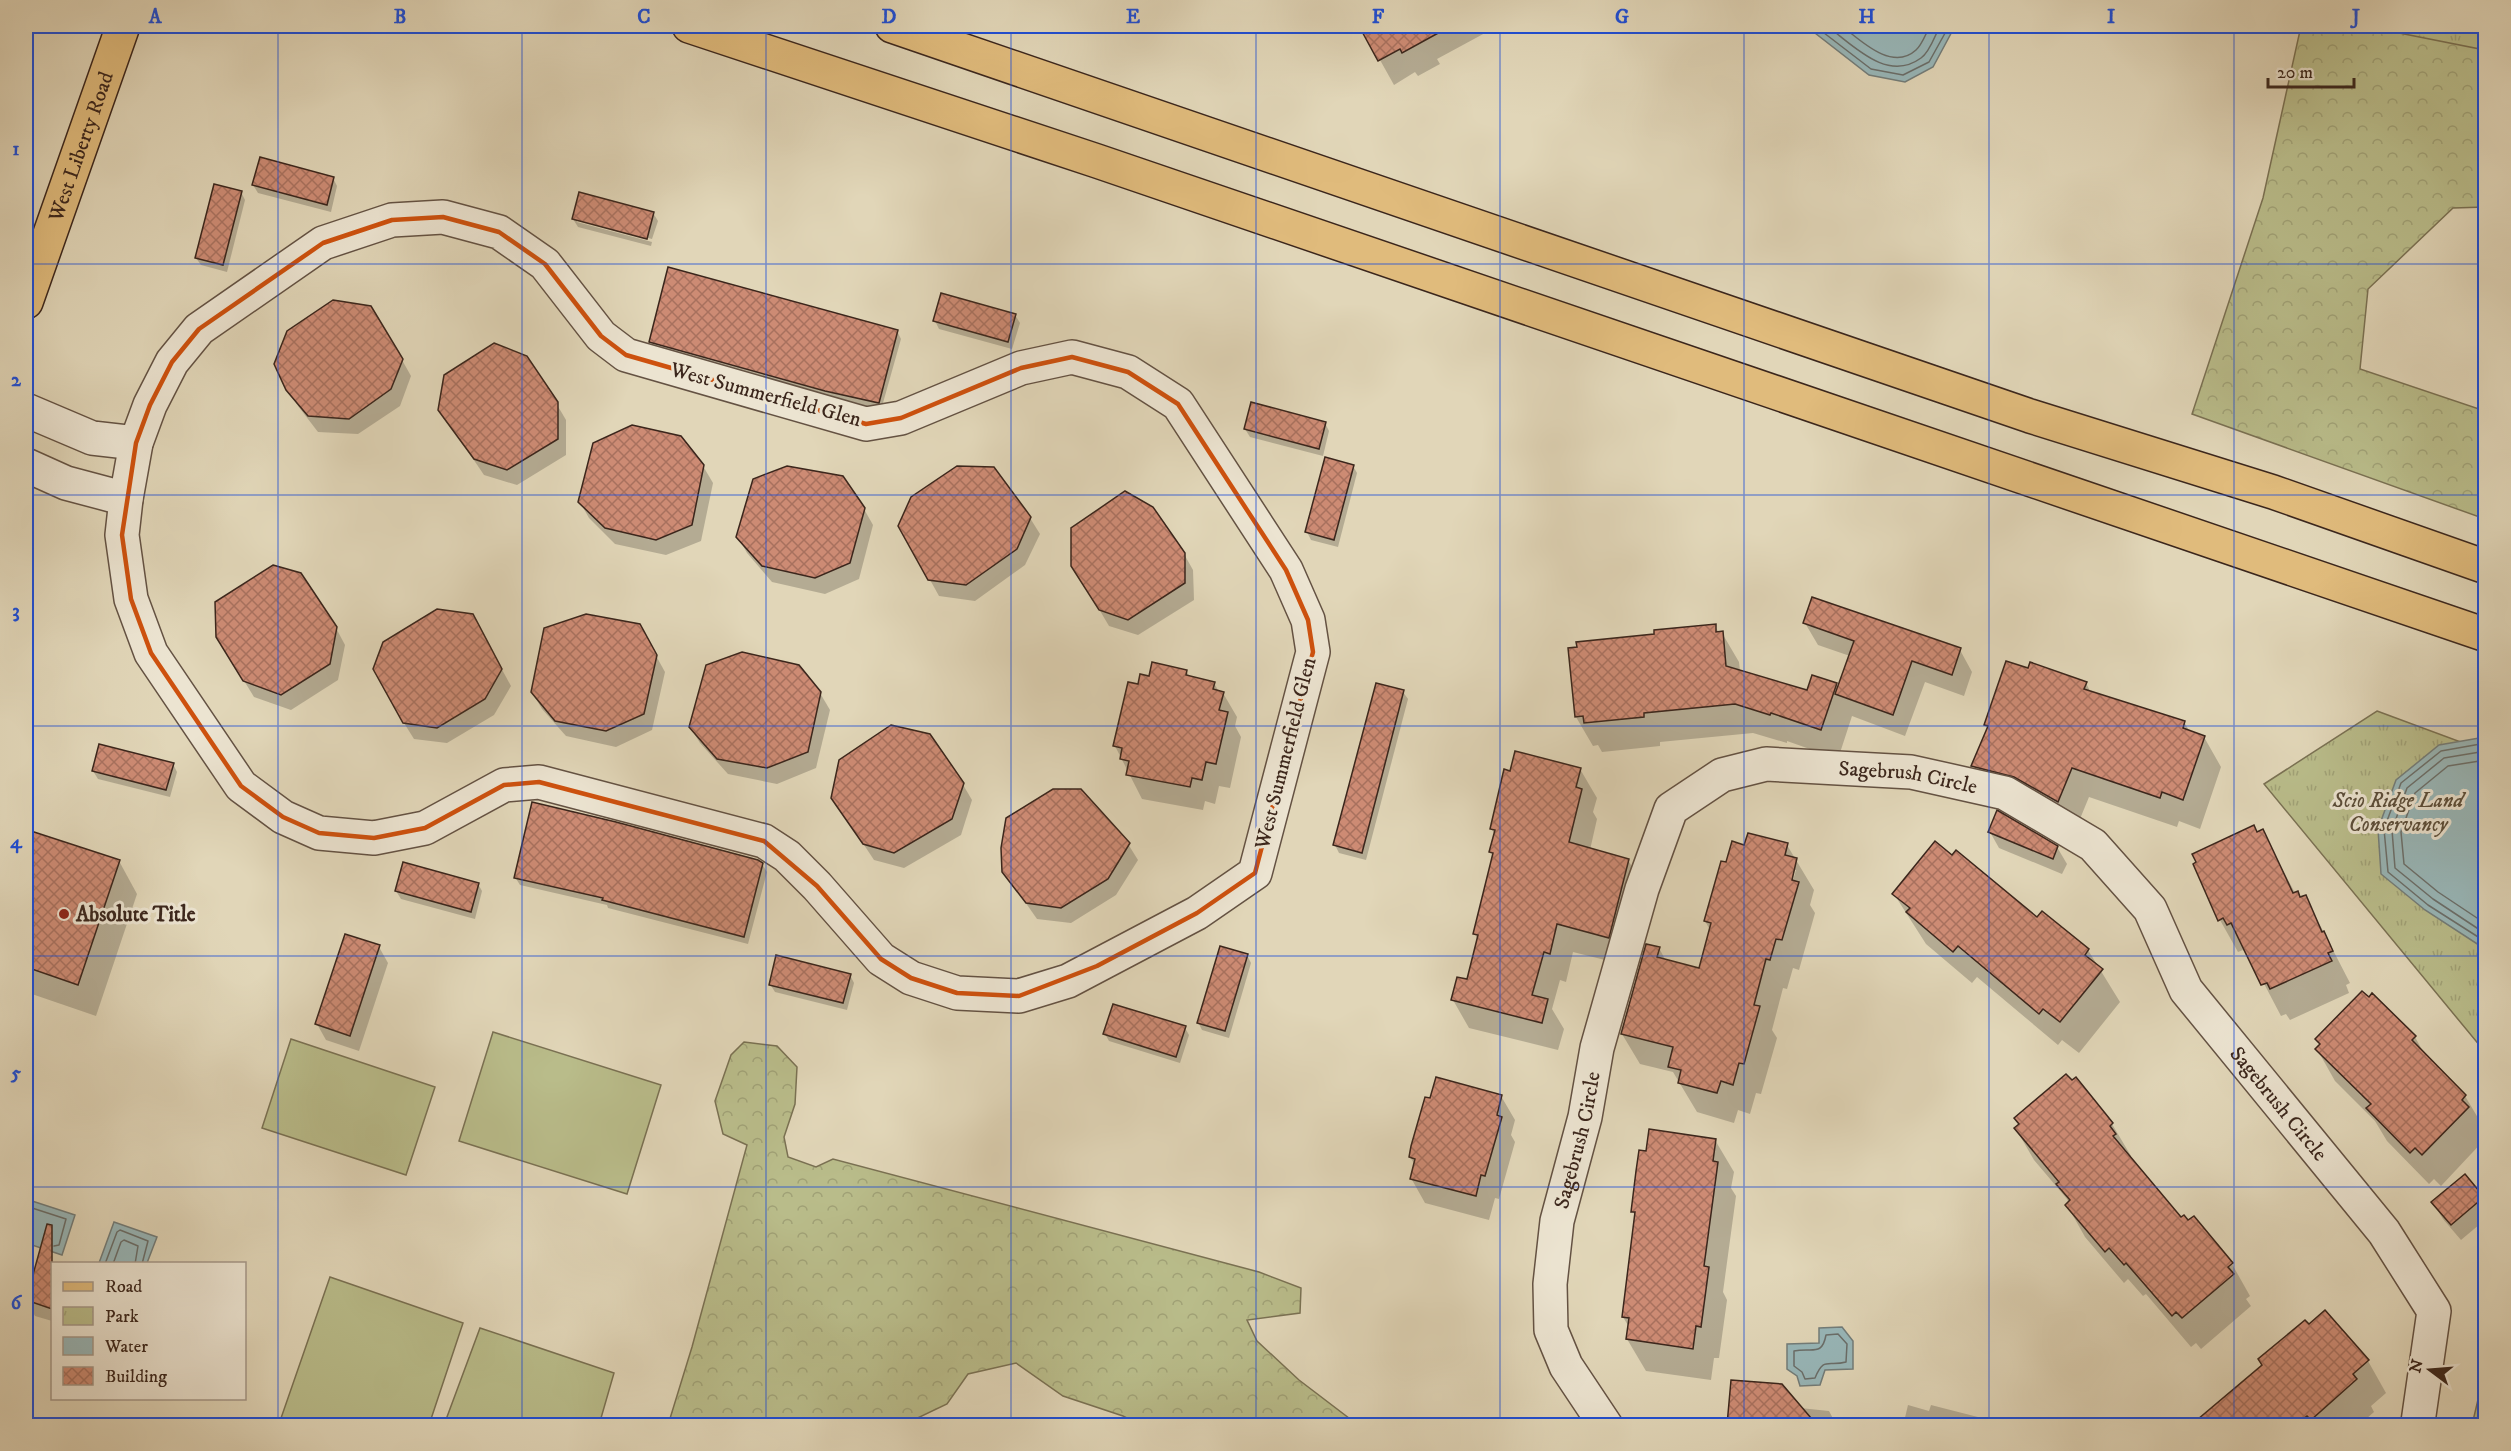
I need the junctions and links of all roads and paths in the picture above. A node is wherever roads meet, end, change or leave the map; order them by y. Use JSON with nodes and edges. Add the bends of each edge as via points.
{"nodes":[{"id":1,"x":123,"y":26,"type":"edge"},
{"id":2,"x":689,"y":26,"type":"edge"},
{"id":3,"x":892,"y":26,"type":"edge"},
{"id":4,"x":26,"y":302,"type":"edge"},
{"id":5,"x":26,"y":410,"type":"edge"},
{"id":6,"x":136,"y":443,"type":"junction"},
{"id":7,"x":26,"y":465,"type":"edge"},
{"id":8,"x":126,"y":499,"type":"junction"},
{"id":9,"x":2486,"y":567,"type":"edge"},
{"id":10,"x":2486,"y":635,"type":"edge"},
{"id":11,"x":1606,"y":1425,"type":"edge"},
{"id":12,"x":2416,"y":1425,"type":"edge"}],
"edges":[{"from":1,"to":4,"type":"main road","name":"West Liberty Road"},
{"from":2,"to":10,"type":"main road","via":[[1097,161]]},
{"from":3,"to":9,"type":"main road","via":[[2018,412],[2273,492]]},
{"from":5,"to":6,"type":"street","via":[[92,438]]},
{"from":6,"to":8,"type":"street","name":"West Summerfield Glen"},
{"from":6,"to":8,"type":"street","name":"West Summerfield Glen","via":[[172,362],[200,329],[323,243],[392,220],[443,217],[499,232],[545,264],[601,336],[626,355],[866,424],[901,418],[1021,368],[1072,357],[1128,372],[1178,404],[1286,570],[1308,620],[1313,652],[1255,873],[1197,913],[1068,981],[1019,996],[957,993],[911,978],[881,959],[818,886],[787,856],[764,842],[539,782],[504,784],[425,828],[374,838],[319,833],[283,817],[241,786],[151,653],[131,599],[122,535]]},
{"from":7,"to":8,"type":"street","via":[[66,483]]},
{"from":11,"to":12,"type":"street","name":"Sagebrush Circle","via":[[1566,1366],[1551,1330],[1550,1307],[1557,1221],[1585,1117],[1597,1048],[1642,889],[1671,809],[1722,775],[1766,764],[1911,772],[2006,793],[2093,845],[2150,909],[2186,990],[2384,1232],[2434,1311]]}]}
